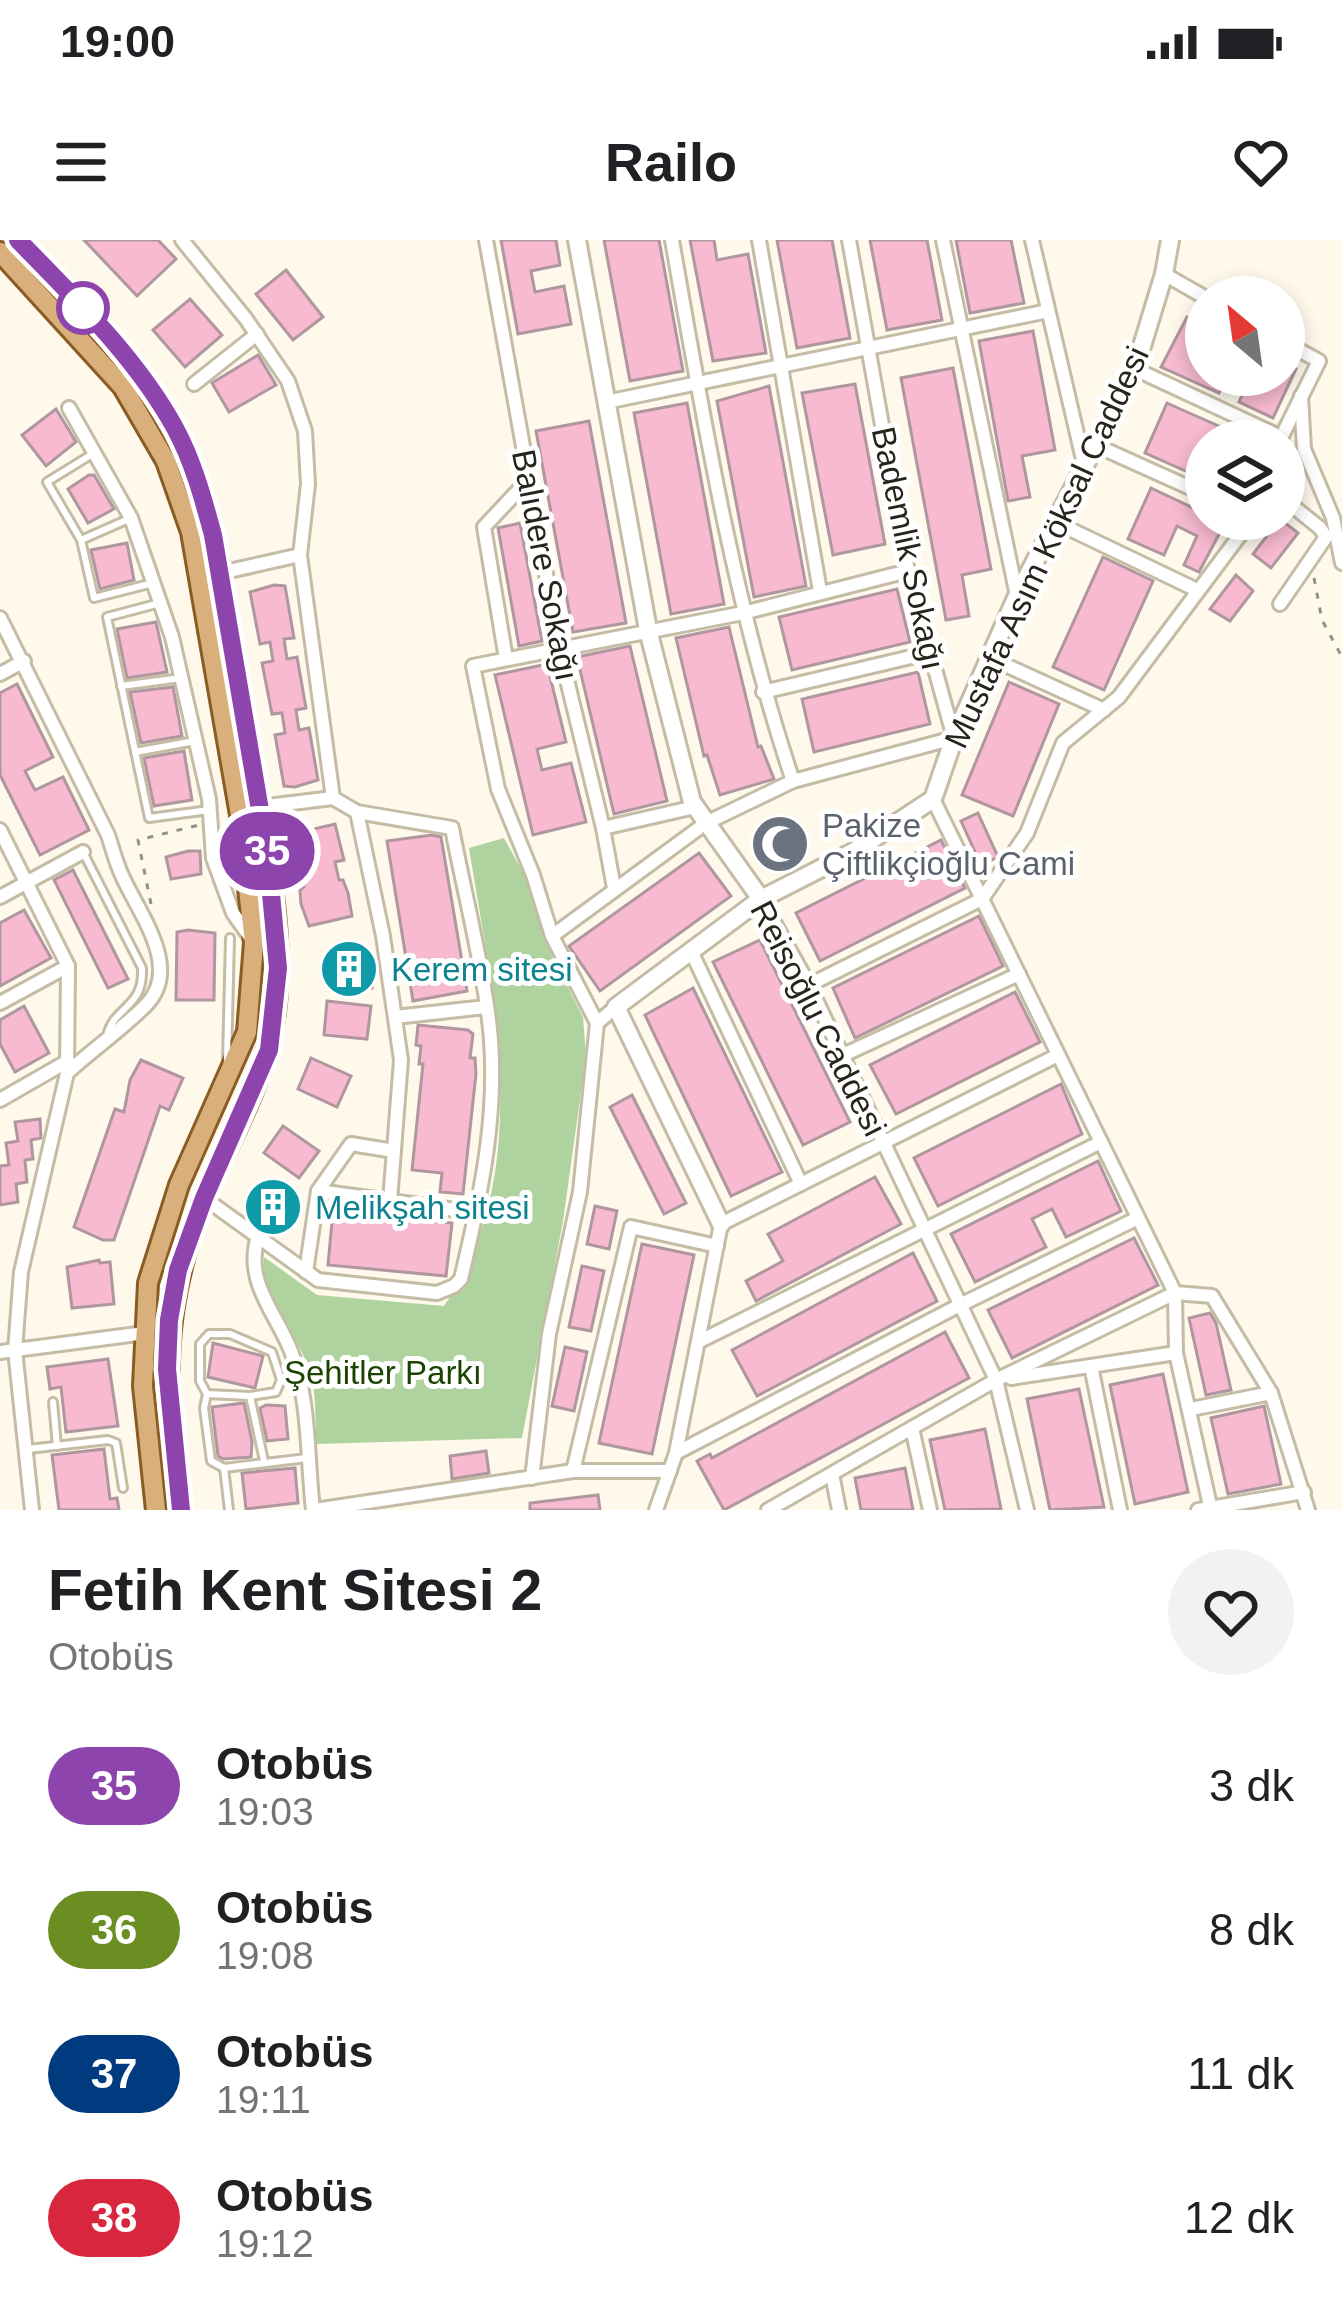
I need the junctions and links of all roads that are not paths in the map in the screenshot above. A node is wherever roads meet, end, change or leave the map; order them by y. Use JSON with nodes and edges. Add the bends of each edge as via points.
{"nodes":[{"id":1,"x":18,"y":240,"type":"edge"},
{"id":2,"x":182,"y":240,"type":"edge"},
{"id":3,"x":486,"y":240,"type":"edge"},
{"id":4,"x":577,"y":240,"type":"edge"},
{"id":5,"x":672,"y":240,"type":"edge"},
{"id":6,"x":759,"y":240,"type":"edge"},
{"id":7,"x":849,"y":240,"type":"edge"},
{"id":8,"x":943,"y":240,"type":"edge"},
{"id":9,"x":1032,"y":240,"type":"edge"},
{"id":10,"x":1169,"y":240,"type":"edge"},
{"id":11,"x":0,"y":252,"type":"edge"},
{"id":12,"x":1164,"y":274,"type":"junction"},
{"id":13,"x":1185,"y":286,"type":"edge"},
{"id":14,"x":1048,"y":311,"type":"junction"},
{"id":15,"x":961,"y":329,"type":"junction"},
{"id":16,"x":257,"y":334,"type":"junction"},
{"id":17,"x":868,"y":348,"type":"junction"},
{"id":18,"x":1305,"y":354,"type":"edge"},
{"id":19,"x":781,"y":366,"type":"junction"},
{"id":20,"x":1136,"y":369,"type":"junction"},
{"id":21,"x":697,"y":383,"type":"junction"},
{"id":22,"x":194,"y":384,"type":"dead end"},
{"id":23,"x":1305,"y":388,"type":"edge"},
{"id":24,"x":1301,"y":396,"type":"joint"},
{"id":25,"x":605,"y":402,"type":"junction"},
{"id":26,"x":69,"y":408,"type":"dead end"},
{"id":27,"x":1241,"y":420,"type":"edge"},
{"id":28,"x":1289,"y":420,"type":"edge"},
{"id":29,"x":1095,"y":445,"type":"junction"},
{"id":30,"x":94,"y":453,"type":"junction"},
{"id":31,"x":1084,"y":466,"type":"junction"},
{"id":32,"x":529,"y":479,"type":"junction"},
{"id":33,"x":1185,"y":486,"type":"edge"},
{"id":34,"x":1305,"y":517,"type":"edge"},
{"id":35,"x":131,"y":518,"type":"junction"},
{"id":36,"x":1055,"y":522,"type":"junction"},
{"id":37,"x":82,"y":540,"type":"junction"},
{"id":38,"x":1236,"y":540,"type":"edge"},
{"id":39,"x":300,"y":555,"type":"junction"},
{"id":40,"x":1342,"y":563,"type":"edge"},
{"id":41,"x":908,"y":571,"type":"junction"},
{"id":42,"x":220,"y":573,"type":"junction"},
{"id":43,"x":153,"y":583,"type":"junction"},
{"id":44,"x":1197,"y":590,"type":"junction"},
{"id":45,"x":820,"y":591,"type":"junction"},
{"id":46,"x":1017,"y":596,"type":"junction"},
{"id":47,"x":160,"y":604,"type":"junction"},
{"id":48,"x":1280,"y":604,"type":"dead end"},
{"id":49,"x":743,"y":613,"type":"junction"},
{"id":50,"x":0,"y":618,"type":"edge"},
{"id":51,"x":649,"y":630,"type":"junction"},
{"id":52,"x":559,"y":647,"type":"junction"},
{"id":53,"x":928,"y":653,"type":"junction"},
{"id":54,"x":990,"y":658,"type":"junction"},
{"id":55,"x":506,"y":659,"type":"junction"},
{"id":56,"x":24,"y":661,"type":"junction"},
{"id":57,"x":0,"y":674,"type":"edge"},
{"id":58,"x":181,"y":678,"type":"junction"},
{"id":59,"x":121,"y":686,"type":"junction"},
{"id":60,"x":764,"y":692,"type":"junction"},
{"id":61,"x":1104,"y":710,"type":"junction"},
{"id":62,"x":954,"y":738,"type":"junction"},
{"id":63,"x":195,"y":741,"type":"junction"},
{"id":64,"x":135,"y":752,"type":"junction"},
{"id":65,"x":793,"y":781,"type":"junction"},
{"id":66,"x":333,"y":798,"type":"junction"},
{"id":67,"x":933,"y":799,"type":"junction"},
{"id":68,"x":259,"y":807,"type":"junction"},
{"id":69,"x":695,"y":807,"type":"junction"},
{"id":70,"x":357,"y":812,"type":"junction"},
{"id":71,"x":210,"y":816,"type":"junction"},
{"id":72,"x":706,"y":824,"type":"junction"},
{"id":73,"x":603,"y":828,"type":"junction"},
{"id":74,"x":0,"y":830,"type":"edge"},
{"id":75,"x":83,"y":852,"type":"joint"},
{"id":76,"x":25,"y":883,"type":"junction"},
{"id":77,"x":614,"y":888,"type":"junction"},
{"id":78,"x":0,"y":897,"type":"edge"},
{"id":79,"x":982,"y":898,"type":"junction"},
{"id":80,"x":761,"y":899,"type":"junction"},
{"id":81,"x":552,"y":936,"type":"junction"},
{"id":82,"x":230,"y":938,"type":"dead end"},
{"id":83,"x":254,"y":943,"type":"junction"},
{"id":84,"x":691,"y":951,"type":"junction"},
{"id":85,"x":68,"y":966,"type":"junction"},
{"id":86,"x":1019,"y":974,"type":"junction"},
{"id":87,"x":808,"y":985,"type":"junction"},
{"id":88,"x":0,"y":1003,"type":"edge"},
{"id":89,"x":616,"y":1006,"type":"junction"},
{"id":90,"x":486,"y":1007,"type":"junction"},
{"id":91,"x":395,"y":1017,"type":"junction"},
{"id":92,"x":598,"y":1023,"type":"junction"},
{"id":93,"x":107,"y":1036,"type":"junction"},
{"id":94,"x":1058,"y":1055,"type":"junction"},
{"id":95,"x":842,"y":1056,"type":"junction"},
{"id":96,"x":68,"y":1067,"type":"junction"},
{"id":97,"x":232,"y":1067,"type":"junction"},
{"id":98,"x":0,"y":1100,"type":"edge"},
{"id":99,"x":881,"y":1142,"type":"junction"},
{"id":100,"x":1101,"y":1142,"type":"junction"},
{"id":101,"x":394,"y":1151,"type":"junction"},
{"id":102,"x":801,"y":1184,"type":"junction"},
{"id":103,"x":318,"y":1191,"type":"junction"},
{"id":104,"x":204,"y":1198,"type":"junction"},
{"id":105,"x":390,"y":1201,"type":"junction"},
{"id":106,"x":477,"y":1213,"type":"junction"},
{"id":107,"x":1138,"y":1218,"type":"junction"},
{"id":108,"x":721,"y":1224,"type":"junction"},
{"id":109,"x":923,"y":1229,"type":"junction"},
{"id":110,"x":257,"y":1236,"type":"junction"},
{"id":111,"x":717,"y":1246,"type":"junction"},
{"id":112,"x":306,"y":1271,"type":"junction"},
{"id":113,"x":1174,"y":1293,"type":"junction"},
{"id":114,"x":960,"y":1305,"type":"junction"},
{"id":115,"x":145,"y":1333,"type":"junction"},
{"id":116,"x":700,"y":1341,"type":"junction"},
{"id":117,"x":15,"y":1350,"type":"junction"},
{"id":118,"x":0,"y":1352,"type":"edge"},
{"id":119,"x":1176,"y":1353,"type":"junction"},
{"id":120,"x":1091,"y":1366,"type":"junction"},
{"id":121,"x":996,"y":1381,"type":"junction"},
{"id":122,"x":1270,"y":1393,"type":"junction"},
{"id":123,"x":207,"y":1394,"type":"junction"},
{"id":124,"x":250,"y":1396,"type":"junction"},
{"id":125,"x":53,"y":1402,"type":"dead end"},
{"id":126,"x":1190,"y":1409,"type":"junction"},
{"id":127,"x":912,"y":1428,"type":"junction"},
{"id":128,"x":58,"y":1447,"type":"junction"},
{"id":129,"x":26,"y":1449,"type":"junction"},
{"id":130,"x":676,"y":1453,"type":"junction"},
{"id":131,"x":307,"y":1458,"type":"junction"},
{"id":132,"x":264,"y":1461,"type":"junction"},
{"id":133,"x":224,"y":1468,"type":"junction"},
{"id":134,"x":573,"y":1471,"type":"junction"},
{"id":135,"x":670,"y":1471,"type":"junction"},
{"id":136,"x":832,"y":1474,"type":"junction"},
{"id":137,"x":532,"y":1478,"type":"junction"},
{"id":138,"x":123,"y":1488,"type":"dead end"},
{"id":139,"x":1304,"y":1492,"type":"junction"},
{"id":140,"x":356,"y":1507,"type":"edge"},
{"id":141,"x":1206,"y":1509,"type":"edge"},
{"id":142,"x":32,"y":1510,"type":"edge"},
{"id":143,"x":156,"y":1510,"type":"edge"},
{"id":144,"x":181,"y":1510,"type":"edge"},
{"id":145,"x":229,"y":1510,"type":"edge"},
{"id":146,"x":314,"y":1510,"type":"edge"},
{"id":147,"x":656,"y":1510,"type":"edge"},
{"id":148,"x":768,"y":1510,"type":"edge"},
{"id":149,"x":839,"y":1510,"type":"edge"},
{"id":150,"x":930,"y":1510,"type":"edge"},
{"id":151,"x":1027,"y":1510,"type":"edge"},
{"id":152,"x":1120,"y":1510,"type":"edge"},
{"id":153,"x":1308,"y":1510,"type":"edge"}],
"edges":[{"from":1,"to":42,"type":"main road","via":[[144,379],[176,430],[200,485]]},
{"from":2,"to":16,"type":"street"},
{"from":3,"to":32,"type":"street","name":"Balıdere Sokağı"},
{"from":4,"to":25,"type":"street","name":"Reisoğlu Caddesi"},
{"from":5,"to":21,"type":"street"},
{"from":6,"to":19,"type":"street"},
{"from":7,"to":17,"type":"street","name":"Bademlik Sokağı"},
{"from":8,"to":15,"type":"street"},
{"from":9,"to":14,"type":"street"},
{"from":10,"to":12,"type":"street","name":"Mustafa Asım Köksal Caddesi"},
{"from":11,"to":83,"type":"main road","via":[[123,387],[166,461],[191,532]]},
{"from":12,"to":13,"type":"street"},
{"from":12,"to":20,"type":"street","name":"Mustafa Asım Köksal Caddesi"},
{"from":14,"to":15,"type":"street"},
{"from":14,"to":31,"type":"street"},
{"from":15,"to":17,"type":"street"},
{"from":15,"to":46,"type":"street"},
{"from":16,"to":22,"type":"street"},
{"from":16,"to":39,"type":"street","via":[[289,381],[305,431]]},
{"from":17,"to":19,"type":"street"},
{"from":17,"to":41,"type":"street","name":"Bademlik Sokağı"},
{"from":18,"to":23,"type":"street","via":[[1318,361]]},
{"from":19,"to":21,"type":"street"},
{"from":19,"to":45,"type":"street"},
{"from":20,"to":27,"type":"street"},
{"from":20,"to":29,"type":"street","name":"Mustafa Asım Köksal Caddesi"},
{"from":21,"to":25,"type":"street"},
{"from":21,"to":49,"type":"street"},
{"from":24,"to":28,"type":"street"},
{"from":24,"to":40,"type":"street","via":[[1304,449]]},
{"from":25,"to":51,"type":"street","name":"Reisoğlu Caddesi"},
{"from":26,"to":30,"type":"street"},
{"from":29,"to":31,"type":"street","name":"Mustafa Asım Köksal Caddesi"},
{"from":29,"to":33,"type":"street"},
{"from":30,"to":35,"type":"street"},
{"from":30,"to":37,"type":"lane","via":[[47,482]]},
{"from":31,"to":36,"type":"street","name":"Mustafa Asım Köksal Caddesi"},
{"from":32,"to":52,"type":"street","name":"Balıdere Sokağı"},
{"from":32,"to":55,"type":"street","via":[[484,526]]},
{"from":34,"to":48,"type":"street","via":[[1325,533],[1324,544]]},
{"from":35,"to":37,"type":"lane"},
{"from":35,"to":43,"type":"street"},
{"from":36,"to":44,"type":"street"},
{"from":36,"to":46,"type":"street","name":"Mustafa Asım Köksal Caddesi"},
{"from":37,"to":43,"type":"lane","via":[[94,598]]},
{"from":38,"to":44,"type":"street"},
{"from":39,"to":42,"type":"street"},
{"from":39,"to":66,"type":"street"},
{"from":41,"to":45,"type":"street"},
{"from":41,"to":53,"type":"street","name":"Bademlik Sokağı"},
{"from":42,"to":68,"type":"main road"},
{"from":43,"to":47,"type":"street"},
{"from":44,"to":61,"type":"street"},
{"from":45,"to":49,"type":"street"},
{"from":46,"to":54,"type":"street","name":"Mustafa Asım Köksal Caddesi"},
{"from":47,"to":58,"type":"street"},
{"from":47,"to":59,"type":"lane","via":[[107,617]]},
{"from":49,"to":51,"type":"street"},
{"from":49,"to":60,"type":"street"},
{"from":50,"to":56,"type":"street"},
{"from":51,"to":52,"type":"street"},
{"from":51,"to":69,"type":"street","name":"Reisoğlu Caddesi"},
{"from":52,"to":55,"type":"street"},
{"from":52,"to":73,"type":"street","name":"Balıdere Sokağı"},
{"from":53,"to":60,"type":"street"},
{"from":53,"to":62,"type":"street","name":"Bademlik Sokağı"},
{"from":54,"to":61,"type":"street"},
{"from":54,"to":62,"type":"street","name":"Mustafa Asım Köksal Caddesi"},
{"from":55,"to":81,"type":"street","via":[[473,666],[498,789]]},
{"from":56,"to":57,"type":"street"},
{"from":56,"to":93,"type":"street","via":[[153,935],[154,994]]},
{"from":58,"to":59,"type":"lane"},
{"from":58,"to":63,"type":"street"},
{"from":59,"to":64,"type":"lane"},
{"from":60,"to":65,"type":"street"},
{"from":61,"to":79,"type":"street","via":[[1063,743],[1027,833]]},
{"from":62,"to":65,"type":"street"},
{"from":62,"to":67,"type":"street","name":"Mustafa Asım Köksal Caddesi"},
{"from":63,"to":64,"type":"lane"},
{"from":63,"to":71,"type":"street"},
{"from":64,"to":71,"type":"lane","via":[[148,818]]},
{"from":65,"to":72,"type":"street"},
{"from":66,"to":68,"type":"street"},
{"from":66,"to":70,"type":"street"},
{"from":67,"to":79,"type":"street"},
{"from":67,"to":80,"type":"street"},
{"from":68,"to":104,"type":"main road","via":[[276,917],[276,1009],[269,1050]]},
{"from":69,"to":72,"type":"street","name":"Reisoğlu Caddesi"},
{"from":69,"to":73,"type":"street"},
{"from":70,"to":90,"type":"street","via":[[452,828]]},
{"from":70,"to":91,"type":"street"},
{"from":71,"to":83,"type":"street","via":[[213,858]]},
{"from":72,"to":77,"type":"street"},
{"from":72,"to":80,"type":"street","name":"Reisoğlu Caddesi"},
{"from":73,"to":77,"type":"street","name":"Balıdere Sokağı"},
{"from":74,"to":76,"type":"street"},
{"from":75,"to":76,"type":"street"},
{"from":75,"to":93,"type":"lane","via":[[142,968],[143,987]]},
{"from":76,"to":78,"type":"street"},
{"from":76,"to":85,"type":"street"},
{"from":77,"to":81,"type":"street"},
{"from":79,"to":86,"type":"street"},
{"from":79,"to":87,"type":"street"},
{"from":80,"to":84,"type":"street"},
{"from":80,"to":87,"type":"street","name":"Reisoğlu Caddesi"},
{"from":81,"to":92,"type":"street"},
{"from":82,"to":97,"type":"lane"},
{"from":83,"to":97,"type":"main road","via":[[247,1033]]},
{"from":84,"to":89,"type":"street"},
{"from":84,"to":102,"type":"street"},
{"from":85,"to":88,"type":"street"},
{"from":85,"to":96,"type":"street"},
{"from":86,"to":94,"type":"street"},
{"from":86,"to":95,"type":"street"},
{"from":87,"to":95,"type":"street","name":"Reisoğlu Caddesi"},
{"from":89,"to":92,"type":"street"},
{"from":89,"to":108,"type":"street"},
{"from":90,"to":91,"type":"street"},
{"from":90,"to":106,"type":"street","via":[[490,1112]]},
{"from":91,"to":101,"type":"street","via":[[401,1060]]},
{"from":92,"to":137,"type":"street","via":[[580,1192],[549,1334]]},
{"from":93,"to":96,"type":"street"},
{"from":94,"to":99,"type":"street"},
{"from":94,"to":100,"type":"street"},
{"from":95,"to":99,"type":"street","name":"Reisoğlu Caddesi"},
{"from":96,"to":98,"type":"street"},
{"from":96,"to":117,"type":"street","via":[[21,1272]]},
{"from":97,"to":115,"type":"main road","via":[[179,1185],[148,1283]]},
{"from":99,"to":102,"type":"street"},
{"from":99,"to":109,"type":"street","name":"Reisoğlu Caddesi"},
{"from":100,"to":107,"type":"street"},
{"from":100,"to":109,"type":"street"},
{"from":101,"to":103,"type":"street","via":[[351,1144]]},
{"from":101,"to":105,"type":"street"},
{"from":102,"to":108,"type":"street"},
{"from":103,"to":105,"type":"street"},
{"from":103,"to":112,"type":"street"},
{"from":104,"to":110,"type":"street"},
{"from":104,"to":144,"type":"main road","via":[[169,1320]]},
{"from":105,"to":106,"type":"street"},
{"from":106,"to":112,"type":"street","via":[[460,1279],[446,1291],[318,1280]]},
{"from":107,"to":113,"type":"street"},
{"from":107,"to":114,"type":"street"},
{"from":108,"to":111,"type":"street"},
{"from":109,"to":114,"type":"street","name":"Reisoğlu Caddesi"},
{"from":109,"to":116,"type":"street"},
{"from":110,"to":112,"type":"street"},
{"from":110,"to":131,"type":"street","via":[[253,1268],[301,1383]]},
{"from":111,"to":116,"type":"street"},
{"from":111,"to":134,"type":"street","via":[[631,1227]]},
{"from":113,"to":119,"type":"street"},
{"from":113,"to":121,"type":"street"},
{"from":113,"to":122,"type":"street","via":[[1212,1296]]},
{"from":114,"to":121,"type":"street","name":"Reisoğlu Caddesi"},
{"from":114,"to":130,"type":"street"},
{"from":115,"to":117,"type":"street"},
{"from":115,"to":143,"type":"main road","via":[[142,1386]]},
{"from":116,"to":130,"type":"street"},
{"from":117,"to":118,"type":"street"},
{"from":117,"to":129,"type":"street"},
{"from":119,"to":120,"type":"street"},
{"from":119,"to":126,"type":"street"},
{"from":120,"to":121,"type":"street"},
{"from":120,"to":152,"type":"street"},
{"from":121,"to":127,"type":"street"},
{"from":121,"to":151,"type":"street","name":"Reisoğlu Caddesi"},
{"from":122,"to":126,"type":"street"},
{"from":122,"to":139,"type":"street"},
{"from":123,"to":124,"type":"lane"},
{"from":123,"to":124,"type":"lane","via":[[200,1344],[209,1334],[230,1334],[272,1352],[279,1367],[275,1392]]},
{"from":123,"to":133,"type":"lane","via":[[211,1461]]},
{"from":124,"to":132,"type":"lane"},
{"from":125,"to":128,"type":"lane"},
{"from":126,"to":141,"type":"street"},
{"from":127,"to":136,"type":"street"},
{"from":127,"to":150,"type":"street"},
{"from":128,"to":129,"type":"lane"},
{"from":128,"to":138,"type":"lane","via":[[116,1443]]},
{"from":129,"to":142,"type":"street"},
{"from":130,"to":135,"type":"street"},
{"from":131,"to":132,"type":"lane"},
{"from":131,"to":146,"type":"street"},
{"from":132,"to":133,"type":"lane"},
{"from":133,"to":145,"type":"lane"},
{"from":134,"to":135,"type":"street"},
{"from":134,"to":137,"type":"street"},
{"from":135,"to":147,"type":"street"},
{"from":136,"to":148,"type":"street"},
{"from":136,"to":149,"type":"street"},
{"from":137,"to":140,"type":"street"},
{"from":139,"to":141,"type":"street"},
{"from":139,"to":153,"type":"street"},
{"from":140,"to":146,"type":"street"}]}
